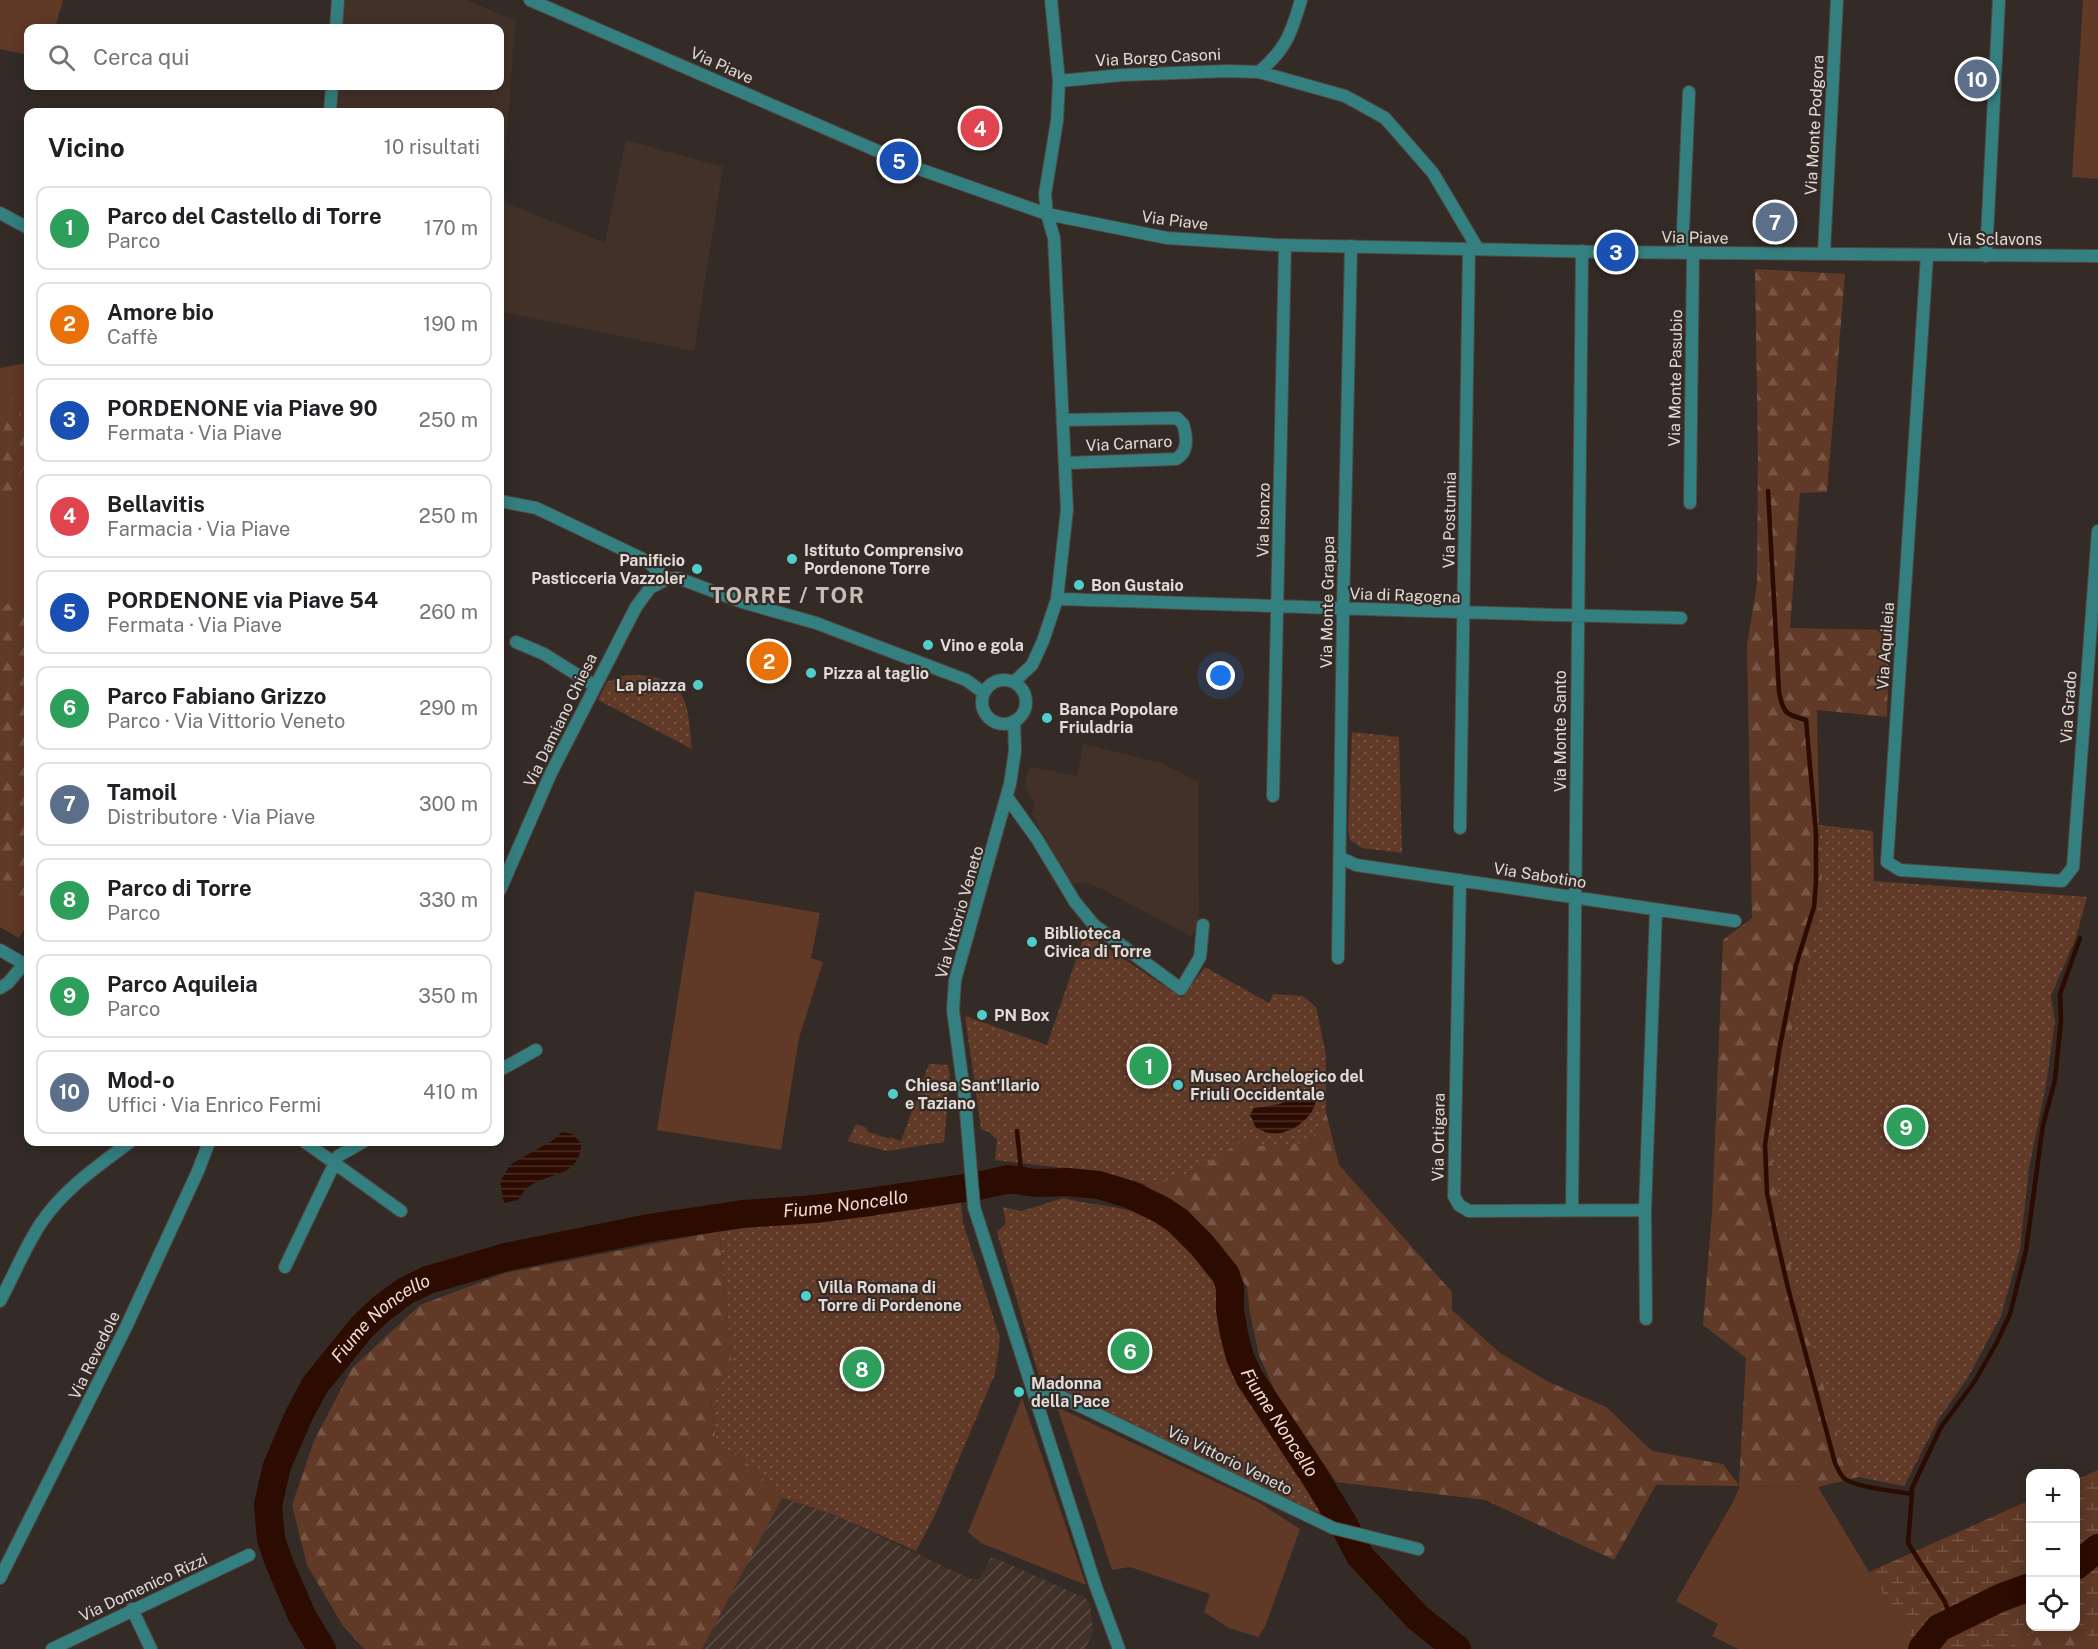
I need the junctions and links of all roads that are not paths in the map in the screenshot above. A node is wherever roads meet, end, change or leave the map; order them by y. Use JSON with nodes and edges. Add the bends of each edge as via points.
{"nodes":[{"id":1,"x":338,"y":0,"type":"edge"},
{"id":2,"x":530,"y":0,"type":"edge"},
{"id":3,"x":1051,"y":0,"type":"edge"},
{"id":4,"x":1300,"y":0,"type":"edge"},
{"id":5,"x":1837,"y":0,"type":"edge"},
{"id":6,"x":1999,"y":0,"type":"edge"},
{"id":7,"x":336,"y":24,"type":"edge"},
{"id":8,"x":1258,"y":72,"type":"junction"},
{"id":9,"x":1059,"y":81,"type":"junction"},
{"id":10,"x":332,"y":90,"type":"edge"},
{"id":11,"x":1689,"y":92,"type":"dead end"},
{"id":12,"x":330,"y":108,"type":"edge"},
{"id":13,"x":0,"y":213,"type":"edge"},
{"id":14,"x":1047,"y":214,"type":"junction"},
{"id":15,"x":24,"y":226,"type":"edge"},
{"id":16,"x":1285,"y":245,"type":"junction"},
{"id":17,"x":1351,"y":246,"type":"junction"},
{"id":18,"x":1473,"y":249,"type":"junction"},
{"id":19,"x":1582,"y":251,"type":"junction"},
{"id":20,"x":1824,"y":252,"type":"junction"},
{"id":21,"x":1687,"y":253,"type":"junction"},
{"id":22,"x":1860,"y":254,"type":"joint"},
{"id":23,"x":1986,"y":255,"type":"junction"},
{"id":24,"x":1927,"y":256,"type":"junction"},
{"id":25,"x":2098,"y":256,"type":"edge"},
{"id":26,"x":1064,"y":420,"type":"junction"},
{"id":27,"x":1066,"y":463,"type":"junction"},
{"id":28,"x":504,"y":502,"type":"edge"},
{"id":29,"x":1690,"y":503,"type":"dead end"},
{"id":30,"x":2098,"y":531,"type":"edge"},
{"id":31,"x":667,"y":579,"type":"junction"},
{"id":32,"x":1057,"y":599,"type":"junction"},
{"id":33,"x":1278,"y":605,"type":"junction"},
{"id":34,"x":1343,"y":610,"type":"junction"},
{"id":35,"x":1464,"y":613,"type":"junction"},
{"id":36,"x":1577,"y":616,"type":"junction"},
{"id":37,"x":1681,"y":618,"type":"dead end"},
{"id":38,"x":516,"y":642,"type":"dead end"},
{"id":39,"x":1014,"y":682,"type":"junction"},
{"id":40,"x":595,"y":686,"type":"junction"},
{"id":41,"x":984,"y":693,"type":"junction"},
{"id":42,"x":1014,"y":721,"type":"junction"},
{"id":43,"x":1273,"y":796,"type":"dead end"},
{"id":44,"x":1007,"y":797,"type":"junction"},
{"id":45,"x":1460,"y":828,"type":"dead end"},
{"id":46,"x":1341,"y":858,"type":"junction"},
{"id":47,"x":1460,"y":880,"type":"junction"},
{"id":48,"x":504,"y":881,"type":"edge"},
{"id":49,"x":2062,"y":881,"type":"joint"},
{"id":50,"x":1575,"y":897,"type":"junction"},
{"id":51,"x":1656,"y":910,"type":"junction"},
{"id":52,"x":1734,"y":921,"type":"dead end"},
{"id":53,"x":1203,"y":925,"type":"dead end"},
{"id":54,"x":0,"y":950,"type":"edge"},
{"id":55,"x":1338,"y":958,"type":"dead end"},
{"id":56,"x":24,"y":964,"type":"edge"},
{"id":57,"x":24,"y":967,"type":"edge"},
{"id":58,"x":0,"y":988,"type":"edge"},
{"id":59,"x":536,"y":1050,"type":"dead end"},
{"id":60,"x":504,"y":1068,"type":"edge"},
{"id":61,"x":125,"y":1146,"type":"edge"},
{"id":62,"x":207,"y":1146,"type":"edge"},
{"id":63,"x":311,"y":1146,"type":"edge"},
{"id":64,"x":354,"y":1146,"type":"edge"},
{"id":65,"x":334,"y":1162,"type":"junction"},
{"id":66,"x":1572,"y":1210,"type":"junction"},
{"id":67,"x":1645,"y":1210,"type":"junction"},
{"id":68,"x":401,"y":1211,"type":"dead end"},
{"id":69,"x":285,"y":1267,"type":"dead end"},
{"id":70,"x":0,"y":1301,"type":"edge"},
{"id":71,"x":1646,"y":1319,"type":"dead end"},
{"id":72,"x":1033,"y":1391,"type":"junction"},
{"id":73,"x":1418,"y":1549,"type":"dead end"},
{"id":74,"x":249,"y":1555,"type":"dead end"},
{"id":75,"x":0,"y":1578,"type":"edge"},
{"id":76,"x":132,"y":1609,"type":"junction"},
{"id":77,"x":52,"y":1649,"type":"edge"},
{"id":78,"x":151,"y":1649,"type":"edge"},
{"id":79,"x":1119,"y":1649,"type":"edge"}],
"edges":[{"from":1,"to":7,"type":"street"},
{"from":2,"to":14,"type":"street","name":"Via Piave","via":[[919,169]]},
{"from":3,"to":9,"type":"street","name":"Via Carnaro"},
{"from":4,"to":8,"type":"street","via":[[1288,39],[1276,57]]},
{"from":5,"to":20,"type":"street","name":"Via Monte Podgora"},
{"from":6,"to":23,"type":"street"},
{"from":8,"to":9,"type":"street","name":"Via Borgo Casoni","via":[[1145,74]]},
{"from":8,"to":18,"type":"street","name":"Via Borgo Casoni","via":[[1345,96],[1385,118],[1433,172]]},
{"from":9,"to":14,"type":"street","name":"Via Carnaro","via":[[1056,131],[1045,194]]},
{"from":10,"to":12,"type":"street"},
{"from":11,"to":21,"type":"street","name":"Via Monte Pasubio"},
{"from":13,"to":15,"type":"street"},
{"from":14,"to":16,"type":"street","name":"Via Piave","via":[[1167,238]]},
{"from":14,"to":26,"type":"street","name":"Via Carnaro","via":[[1054,238]]},
{"from":16,"to":17,"type":"street","name":"Via Piave"},
{"from":16,"to":33,"type":"street","name":"Via Isonzo"},
{"from":17,"to":18,"type":"street","name":"Via Piave"},
{"from":17,"to":34,"type":"street","name":"Via Monte Grappa"},
{"from":18,"to":19,"type":"street","name":"Via Piave"},
{"from":18,"to":35,"type":"street","name":"Via Postumia"},
{"from":19,"to":21,"type":"street","name":"Via Piave"},
{"from":19,"to":36,"type":"street","name":"Via Monte Santo"},
{"from":20,"to":21,"type":"street","name":"Via Piave"},
{"from":20,"to":22,"type":"street","name":"Via Piave"},
{"from":21,"to":29,"type":"street","name":"Via Monte Pasubio"},
{"from":22,"to":24,"type":"street","name":"Via Sclavons"},
{"from":23,"to":24,"type":"street","name":"Via Sclavons"},
{"from":23,"to":25,"type":"street","name":"Via Sclavons"},
{"from":24,"to":49,"type":"street","name":"Via Aquileia","via":[[1887,862],[1900,870]]},
{"from":26,"to":27,"type":"street","name":"Via Carnaro"},
{"from":26,"to":27,"type":"street","name":"Via Carnaro","via":[[1177,418],[1183,424],[1186,448],[1176,459]]},
{"from":27,"to":32,"type":"street","name":"Via Carnaro","via":[[1067,510]]},
{"from":28,"to":31,"type":"street","via":[[551,515],[647,561]]},
{"from":30,"to":49,"type":"street","name":"Via Grado","via":[[2073,867]]},
{"from":31,"to":40,"type":"street","name":"Via Damiano Chiesa","via":[[642,597]]},
{"from":31,"to":41,"type":"street","via":[[678,578],[853,636],[966,680]]},
{"from":32,"to":33,"type":"street","name":"Via di Ragogna"},
{"from":32,"to":39,"type":"street","name":"Via Carnaro","via":[[1032,665]]},
{"from":33,"to":34,"type":"street","name":"Via di Ragogna"},
{"from":33,"to":43,"type":"street","name":"Via Isonzo"},
{"from":34,"to":35,"type":"street","name":"Via di Ragogna"},
{"from":34,"to":46,"type":"street","name":"Via Monte Grappa"},
{"from":35,"to":36,"type":"street","name":"Via di Ragogna"},
{"from":35,"to":45,"type":"street","name":"Via Postumia"},
{"from":36,"to":37,"type":"street","name":"Via di Ragogna"},
{"from":36,"to":50,"type":"street","name":"Via Monte Santo"},
{"from":38,"to":40,"type":"street","via":[[544,654]]},
{"from":39,"to":41,"type":"street","via":[[996,681]]},
{"from":39,"to":42,"type":"street","name":"Via Vittorio Veneto","via":[[1026,702]]},
{"from":40,"to":48,"type":"street","name":"Via Damiano Chiesa","via":[[551,773]]},
{"from":41,"to":42,"type":"street","via":[[982,702],[989,718],[996,722]]},
{"from":42,"to":44,"type":"street","name":"Via Vittorio Veneto","via":[[1015,752]]},
{"from":44,"to":53,"type":"street","via":[[1094,925],[1180,989],[1200,957]]},
{"from":44,"to":72,"type":"street","name":"Via Vittorio Veneto","via":[[955,980],[953,1010],[974,1207]]},
{"from":46,"to":47,"type":"street","name":"Via Sabotino","via":[[1356,864]]},
{"from":46,"to":55,"type":"street","name":"Via Monte Grappa"},
{"from":47,"to":50,"type":"street","name":"Via Sabotino"},
{"from":47,"to":66,"type":"street","name":"Via Ortigara","via":[[1454,1196],[1469,1211]]},
{"from":50,"to":51,"type":"street","name":"Via Sabotino"},
{"from":50,"to":66,"type":"street","name":"Via Monte Santo"},
{"from":51,"to":52,"type":"street","name":"Via Sabotino"},
{"from":51,"to":67,"type":"street"},
{"from":54,"to":56,"type":"street"},
{"from":57,"to":58,"type":"street"},
{"from":59,"to":60,"type":"street"},
{"from":61,"to":70,"type":"street","via":[[76,1184],[42,1222]]},
{"from":62,"to":75,"type":"street","name":"Via Revedole","via":[[126,1327]]},
{"from":63,"to":65,"type":"street"},
{"from":64,"to":65,"type":"street"},
{"from":65,"to":68,"type":"street"},
{"from":65,"to":69,"type":"street"},
{"from":66,"to":67,"type":"street","name":"Via Ortigara"},
{"from":67,"to":71,"type":"street"},
{"from":72,"to":73,"type":"street","name":"Via Vittorio Veneto","via":[[1049,1391],[1334,1528]]},
{"from":72,"to":79,"type":"street","name":"Via Vittorio Veneto"},
{"from":74,"to":76,"type":"street","name":"Via Domenico Rizzi"},
{"from":76,"to":77,"type":"street","name":"Via Domenico Rizzi"},
{"from":76,"to":78,"type":"street"}]}
